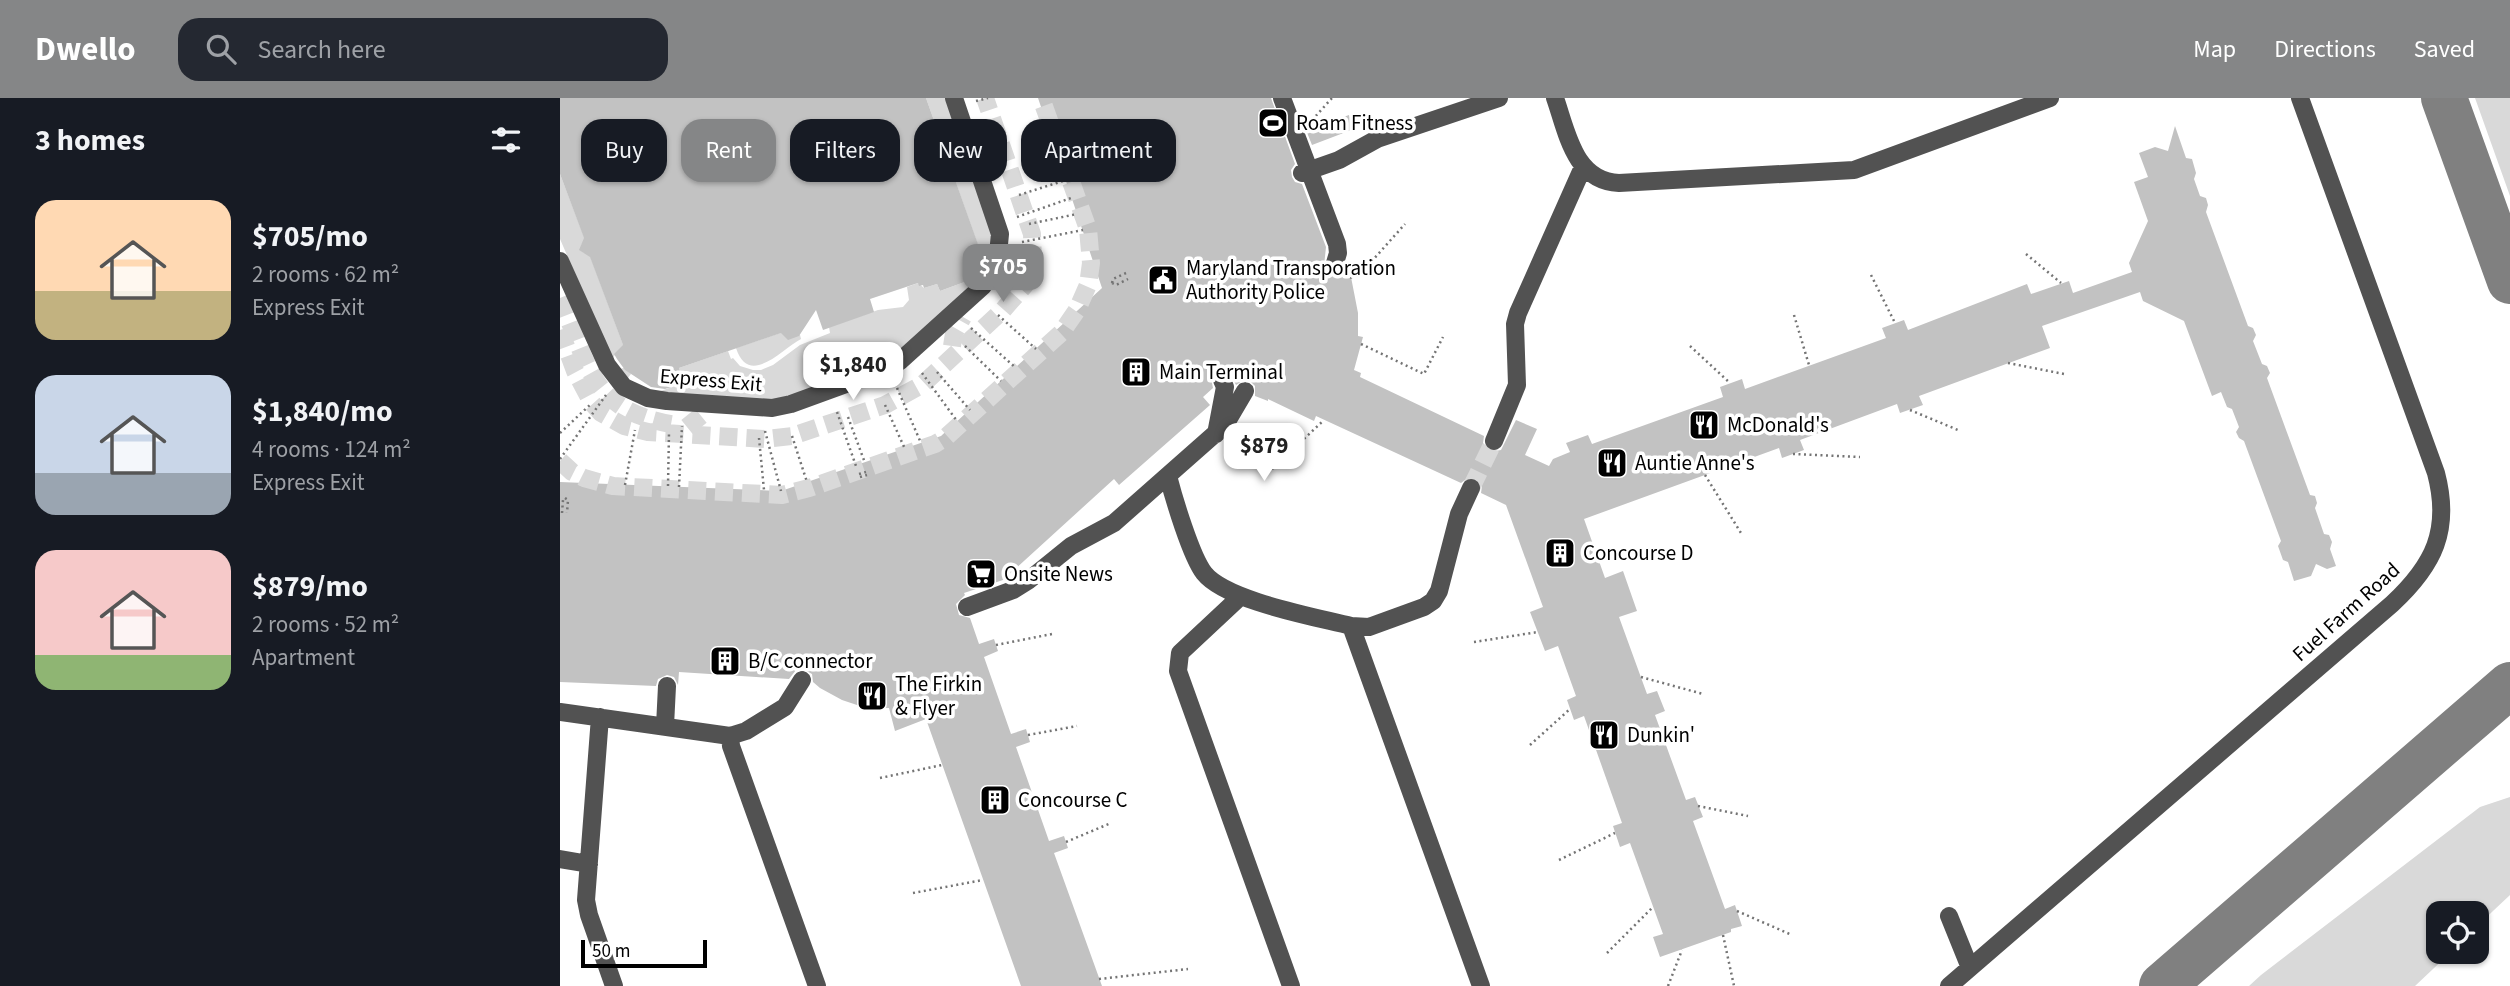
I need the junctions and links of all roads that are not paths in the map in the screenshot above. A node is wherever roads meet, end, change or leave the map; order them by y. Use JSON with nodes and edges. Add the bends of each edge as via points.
{"nodes":[{"id":1,"x":954,"y":98,"type":"edge"},
{"id":2,"x":1282,"y":98,"type":"edge"},
{"id":3,"x":1499,"y":98,"type":"edge"},
{"id":4,"x":1555,"y":98,"type":"edge"},
{"id":5,"x":2050,"y":98,"type":"edge"},
{"id":6,"x":2300,"y":98,"type":"edge"},
{"id":7,"x":1583,"y":167,"type":"junction"},
{"id":8,"x":1306,"y":172,"type":"junction"},
{"id":9,"x":560,"y":261,"type":"edge"},
{"id":10,"x":1335,"y":263,"type":"dead end"},
{"id":11,"x":994,"y":270,"type":"junction"},
{"id":12,"x":967,"y":323,"type":"tunnel mouth"},
{"id":13,"x":1222,"y":380,"type":"dead end"},
{"id":14,"x":1245,"y":391,"type":"dead end"},
{"id":15,"x":772,"y":408,"type":"junction"},
{"id":16,"x":704,"y":414,"type":"tunnel mouth"},
{"id":17,"x":1216,"y":433,"type":"junction"},
{"id":18,"x":1494,"y":440,"type":"tunnel mouth"},
{"id":19,"x":1168,"y":476,"type":"junction"},
{"id":20,"x":1471,"y":488,"type":"tunnel mouth"},
{"id":21,"x":1241,"y":596,"type":"junction"},
{"id":22,"x":967,"y":607,"type":"dead end"},
{"id":23,"x":1352,"y":626,"type":"junction"},
{"id":24,"x":802,"y":680,"type":"dead end"},
{"id":25,"x":667,"y":686,"type":"dead end"},
{"id":26,"x":560,"y":712,"type":"edge"},
{"id":27,"x":600,"y":717,"type":"junction"},
{"id":28,"x":665,"y":726,"type":"junction"},
{"id":29,"x":730,"y":736,"type":"junction"},
{"id":30,"x":560,"y":859,"type":"edge"},
{"id":31,"x":589,"y":864,"type":"junction"},
{"id":32,"x":1949,"y":916,"type":"dead end"},
{"id":33,"x":1970,"y":968,"type":"junction"},
{"id":34,"x":614,"y":986,"type":"edge"},
{"id":35,"x":817,"y":986,"type":"edge"},
{"id":36,"x":1291,"y":986,"type":"edge"},
{"id":37,"x":1481,"y":986,"type":"edge"},
{"id":38,"x":1949,"y":986,"type":"edge"}],
"edges":[{"from":1,"to":11,"type":"street","via":[[998,225],[1000,246]]},
{"from":2,"to":8,"type":"street"},
{"from":3,"to":8,"type":"street","via":[[1377,139]]},
{"from":4,"to":7,"type":"street"},
{"from":5,"to":7,"type":"street","via":[[1847,171],[1619,183],[1600,179]]},
{"from":6,"to":33,"type":"street","name":"Fuel Farm Road","via":[[2436,473],[2442,513],[2437,543],[2424,570],[2392,604]]},
{"from":7,"to":18,"type":"street","via":[[1518,313],[1517,384]]},
{"from":8,"to":10,"type":"street","via":[[1338,249]]},
{"from":9,"to":15,"type":"street","name":"Express Exit","via":[[607,365],[624,387],[667,401]]},
{"from":11,"to":12,"type":"street","via":[[992,287]]},
{"from":11,"to":15,"type":"street","name":"Express Exit","via":[[983,286],[895,365]]},
{"from":13,"to":17,"type":"street","via":[[1225,387]]},
{"from":14,"to":17,"type":"street"},
{"from":15,"to":16,"type":"street","name":"Express Exit"},
{"from":17,"to":19,"type":"street"},
{"from":19,"to":21,"type":"street","via":[[1201,569],[1218,585]]},
{"from":19,"to":22,"type":"street","via":[[1114,523],[1071,546],[1026,582]]},
{"from":20,"to":23,"type":"street","via":[[1433,601],[1365,628]]},
{"from":21,"to":23,"type":"street"},
{"from":21,"to":36,"type":"street","via":[[1180,653],[1178,671]]},
{"from":23,"to":37,"type":"street"},
{"from":24,"to":29,"type":"street","via":[[779,711]]},
{"from":25,"to":28,"type":"street"},
{"from":26,"to":27,"type":"street"},
{"from":27,"to":28,"type":"street"},
{"from":27,"to":31,"type":"street"},
{"from":28,"to":29,"type":"street"},
{"from":29,"to":35,"type":"street"},
{"from":30,"to":31,"type":"street"},
{"from":31,"to":34,"type":"street","via":[[587,908]]},
{"from":32,"to":33,"type":"street"},
{"from":33,"to":38,"type":"street","name":"Fuel Farm Road"}]}
